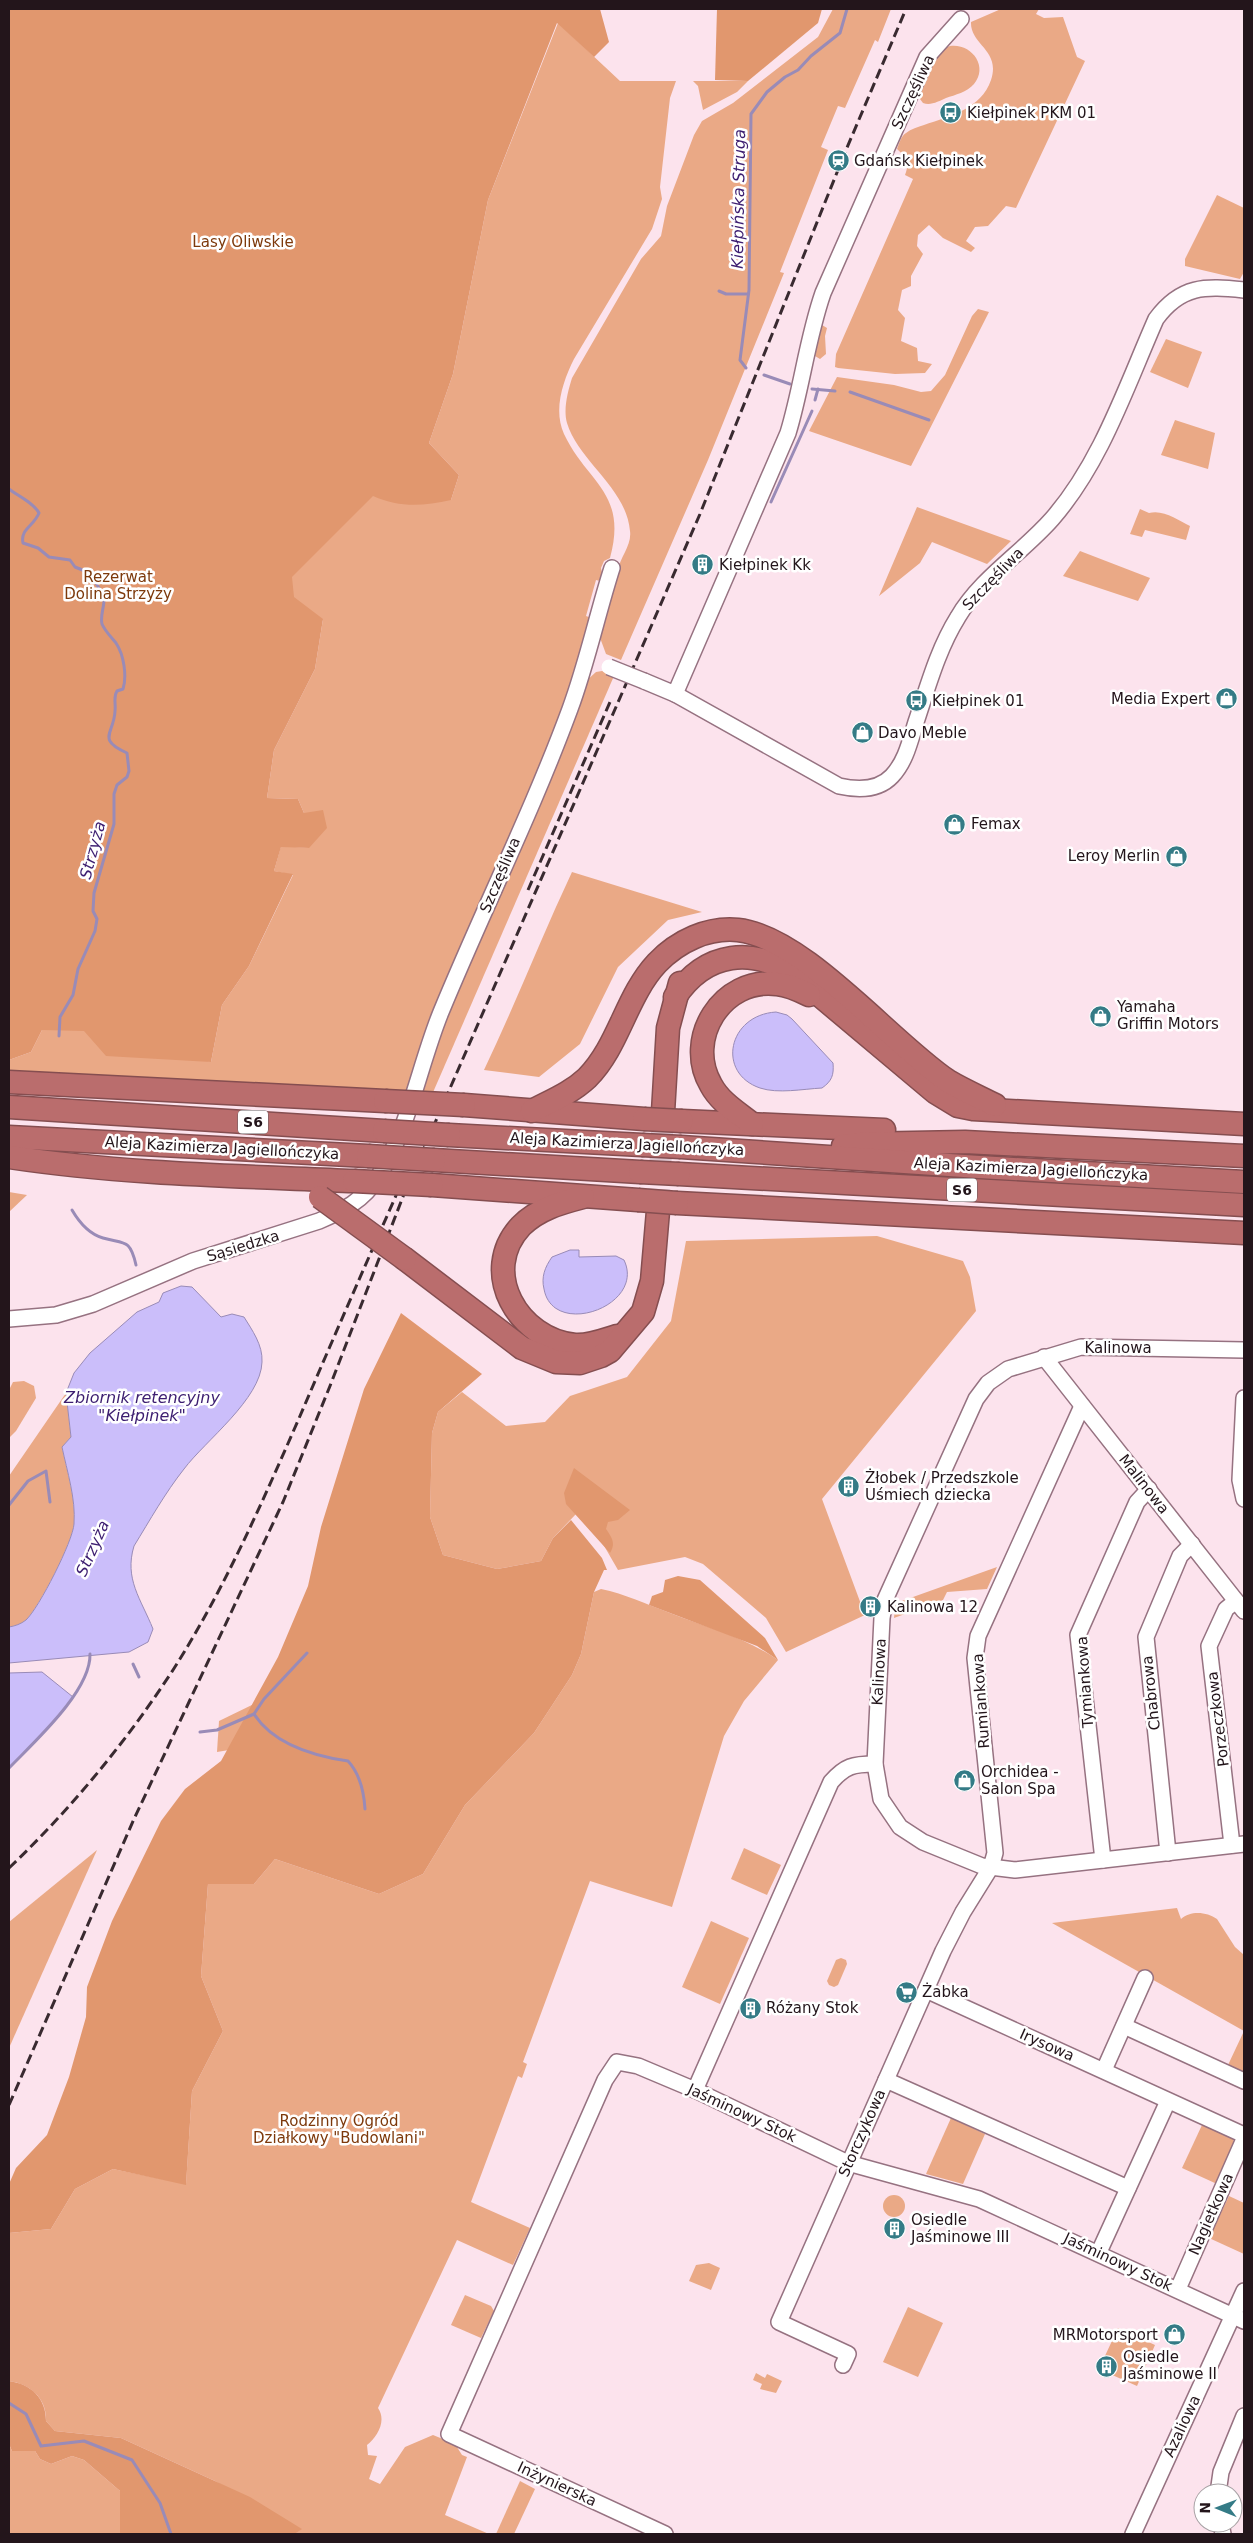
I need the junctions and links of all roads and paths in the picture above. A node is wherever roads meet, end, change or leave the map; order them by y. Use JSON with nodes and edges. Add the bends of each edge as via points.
{"nodes":[{"id":1,"x":958,"y":22,"type":"dead end"},
{"id":2,"x":1244,"y":290,"type":"edge"},
{"id":3,"x":612,"y":568,"type":"dead end"},
{"id":4,"x":587,"y":658,"type":"junction"},
{"id":5,"x":675,"y":694,"type":"junction"},
{"id":6,"x":789,"y":950,"type":"junction"},
{"id":7,"x":675,"y":997,"type":"junction"},
{"id":8,"x":822,"y":997,"type":"junction"},
{"id":9,"x":9,"y":1082,"type":"edge"},
{"id":10,"x":415,"y":1094,"type":"joint"},
{"id":11,"x":9,"y":1107,"type":"edge"},
{"id":12,"x":1008,"y":1110,"type":"junction"},
{"id":13,"x":532,"y":1111,"type":"junction"},
{"id":14,"x":663,"y":1117,"type":"junction"},
{"id":15,"x":752,"y":1124,"type":"junction"},
{"id":16,"x":1244,"y":1124,"type":"edge"},
{"id":17,"x":9,"y":1137,"type":"edge"},
{"id":18,"x":965,"y":1142,"type":"junction"},
{"id":19,"x":797,"y":1154,"type":"junction"},
{"id":20,"x":1244,"y":1156,"type":"edge"},
{"id":21,"x":9,"y":1157,"type":"edge"},
{"id":22,"x":289,"y":1178,"type":"junction"},
{"id":23,"x":1244,"y":1182,"type":"edge"},
{"id":24,"x":583,"y":1197,"type":"junction"},
{"id":25,"x":1244,"y":1205,"type":"edge"},
{"id":26,"x":667,"y":1207,"type":"junction"},
{"id":27,"x":1244,"y":1233,"type":"edge"},
{"id":28,"x":9,"y":1319,"type":"edge"},
{"id":29,"x":625,"y":1334,"type":"junction"},
{"id":30,"x":1244,"y":1350,"type":"edge"},
{"id":31,"x":1044,"y":1357,"type":"junction"},
{"id":32,"x":1244,"y":1398,"type":"edge"},
{"id":33,"x":1082,"y":1406,"type":"junction"},
{"id":34,"x":1148,"y":1489,"type":"junction"},
{"id":35,"x":1244,"y":1499,"type":"edge"},
{"id":36,"x":1192,"y":1544,"type":"junction"},
{"id":37,"x":1240,"y":1606,"type":"edge"},
{"id":38,"x":875,"y":1764,"type":"junction"},
{"id":39,"x":1238,"y":1844,"type":"edge"},
{"id":40,"x":1168,"y":1853,"type":"junction"},
{"id":41,"x":1103,"y":1860,"type":"junction"},
{"id":42,"x":991,"y":1867,"type":"junction"},
{"id":43,"x":1145,"y":1978,"type":"dead end"},
{"id":44,"x":926,"y":1990,"type":"junction"},
{"id":45,"x":1124,"y":2026,"type":"junction"},
{"id":46,"x":1104,"y":2070,"type":"junction"},
{"id":47,"x":886,"y":2080,"type":"junction"},
{"id":48,"x":1244,"y":2081,"type":"edge"},
{"id":49,"x":695,"y":2090,"type":"junction"},
{"id":50,"x":1168,"y":2101,"type":"junction"},
{"id":51,"x":1244,"y":2134,"type":"edge"},
{"id":52,"x":1244,"y":2139,"type":"edge"},
{"id":53,"x":848,"y":2163,"type":"junction"},
{"id":54,"x":1128,"y":2188,"type":"junction"},
{"id":55,"x":1099,"y":2252,"type":"junction"},
{"id":56,"x":1178,"y":2289,"type":"junction"},
{"id":57,"x":1244,"y":2291,"type":"edge"},
{"id":58,"x":1238,"y":2318,"type":"edge"},
{"id":59,"x":843,"y":2366,"type":"dead end"},
{"id":60,"x":1244,"y":2416,"type":"edge"},
{"id":61,"x":449,"y":2434,"type":"joint"},
{"id":62,"x":1219,"y":2483,"type":"edge"},
{"id":63,"x":665,"y":2534,"type":"edge"},
{"id":64,"x":1133,"y":2534,"type":"edge"}],
"edges":[{"from":1,"to":5,"type":"street","name":"Szczęśliwa","via":[[927,56],[823,293],[812,326],[788,433]]},
{"from":2,"to":5,"type":"street","name":"Szczęśliwa","via":[[1201,288],[1165,306],[1156,319],[1098,450],[1076,488],[1053,518],[988,581],[958,616],[936,663],[904,759],[890,778],[873,788],[839,786]]},
{"from":3,"to":4,"type":"street","name":"Szczęśliwa"},
{"from":4,"to":5,"type":"street","name":"Szczęśliwa","bridge":true},
{"from":4,"to":10,"type":"street","name":"Szczęśliwa","via":[[560,733],[429,1041]]},
{"from":6,"to":7,"type":"highway","via":[[780,951],[739,941],[713,946],[688,967]]},
{"from":6,"to":12,"type":"highway","via":[[947,1080]]},
{"from":6,"to":13,"type":"highway","via":[[740,930],[710,932],[675,946],[639,985],[594,1069],[575,1088]]},
{"from":7,"to":8,"type":"highway","via":[[702,968],[720,960],[746,957],[785,968]]},
{"from":7,"to":14,"type":"highway","via":[[667,1041]]},
{"from":8,"to":12,"type":"highway","via":[[948,1102],[973,1109]]},
{"from":8,"to":15,"type":"highway","via":[[775,983],[757,985],[728,997],[710,1018],[702,1046],[706,1076],[723,1101]]},
{"from":9,"to":13,"type":"highway","bridge":true},
{"from":10,"to":28,"type":"street","name":"Sąsiedzka","via":[[379,1176],[366,1194],[337,1214],[193,1261],[93,1304],[56,1315]]},
{"from":11,"to":19,"type":"highway","name":"Aleja Kazimierza Jagiellończyka","number":"S6","bridge":true},
{"from":12,"to":16,"type":"highway"},
{"from":13,"to":14,"type":"highway"},
{"from":14,"to":15,"type":"highway"},
{"from":15,"to":18,"type":"highway","via":[[947,1133]]},
{"from":17,"to":25,"type":"highway","name":"Aleja Kazimierza Jagiellończyka","number":"S6","bridge":true},
{"from":18,"to":19,"type":"highway","via":[[860,1144]]},
{"from":18,"to":20,"type":"highway"},
{"from":19,"to":23,"type":"highway","name":"Aleja Kazimierza Jagiellończyka","number":"S6"},
{"from":21,"to":22,"type":"highway","via":[[92,1167]]},
{"from":22,"to":24,"type":"highway","bridge":true},
{"from":22,"to":29,"type":"highway","bridge":true,"via":[[405,1259],[522,1348],[546,1359],[568,1363],[592,1360],[610,1351]]},
{"from":24,"to":26,"type":"highway","bridge":true,"via":[[638,1200]]},
{"from":24,"to":29,"type":"highway","via":[[547,1208],[516,1233],[506,1261],[509,1297],[528,1326],[555,1341],[577,1346]]},
{"from":26,"to":27,"type":"highway"},
{"from":26,"to":29,"type":"highway","via":[[650,1293],[643,1312]]},
{"from":30,"to":31,"type":"street","name":"Kalinowa","via":[[1089,1347]]},
{"from":31,"to":33,"type":"street","name":"Malinowa"},
{"from":31,"to":38,"type":"street","name":"Kalinowa","via":[[1008,1369],[988,1383],[976,1399],[886,1600],[882,1618]]},
{"from":32,"to":35,"type":"street","via":[[1240,1480]]},
{"from":33,"to":34,"type":"street","name":"Malinowa"},
{"from":33,"to":42,"type":"street","name":"Rumiankowa","via":[[978,1636],[975,1658],[996,1853]]},
{"from":34,"to":36,"type":"street","name":"Malinowa"},
{"from":34,"to":41,"type":"street","name":"Tymiankowa","via":[[1137,1502],[1078,1635]]},
{"from":36,"to":37,"type":"street","name":"Malinowa"},
{"from":36,"to":40,"type":"street","name":"Chabrowa","via":[[1180,1556],[1146,1637]]},
{"from":37,"to":39,"type":"street","name":"Porzeczkowa","via":[[1226,1609],[1209,1646]]},
{"from":38,"to":42,"type":"street","name":"Kalinowa","via":[[881,1799],[900,1828],[923,1842]]},
{"from":38,"to":49,"type":"street","via":[[843,1768],[831,1782]]},
{"from":39,"to":40,"type":"street","name":"Kalinowa"},
{"from":40,"to":41,"type":"street","name":"Kalinowa"},
{"from":41,"to":42,"type":"street","name":"Kalinowa","via":[[1015,1870]]},
{"from":42,"to":44,"type":"street","name":"Storczykowa","via":[[963,1912]]},
{"from":43,"to":45,"type":"street"},
{"from":44,"to":46,"type":"street","name":"Irysowa"},
{"from":44,"to":47,"type":"street","name":"Storczykowa"},
{"from":45,"to":46,"type":"street"},
{"from":45,"to":48,"type":"street"},
{"from":46,"to":50,"type":"street","name":"Irysowa"},
{"from":47,"to":53,"type":"street","name":"Storczykowa"},
{"from":47,"to":54,"type":"street"},
{"from":49,"to":53,"type":"street","name":"Jaśminowy Stok"},
{"from":49,"to":61,"type":"street","name":"Jaśminowy Stok","via":[[638,2066],[617,2062],[605,2080]]},
{"from":50,"to":51,"type":"street","name":"Irysowa"},
{"from":50,"to":54,"type":"street"},
{"from":52,"to":56,"type":"street","name":"Nagietkowa"},
{"from":53,"to":55,"type":"street","name":"Jaśminowy Stok","via":[[979,2199]]},
{"from":53,"to":59,"type":"street","name":"Storczykowa","via":[[779,2322],[848,2354]]},
{"from":54,"to":55,"type":"street"},
{"from":55,"to":56,"type":"street","name":"Jaśminowy Stok"},
{"from":56,"to":58,"type":"street","name":"Jaśminowy Stok"},
{"from":57,"to":58,"type":"street","name":"Azaliowa"},
{"from":58,"to":64,"type":"street","name":"Azaliowa"},
{"from":60,"to":62,"type":"street"},
{"from":61,"to":63,"type":"street","name":"Inżynierska"}]}
